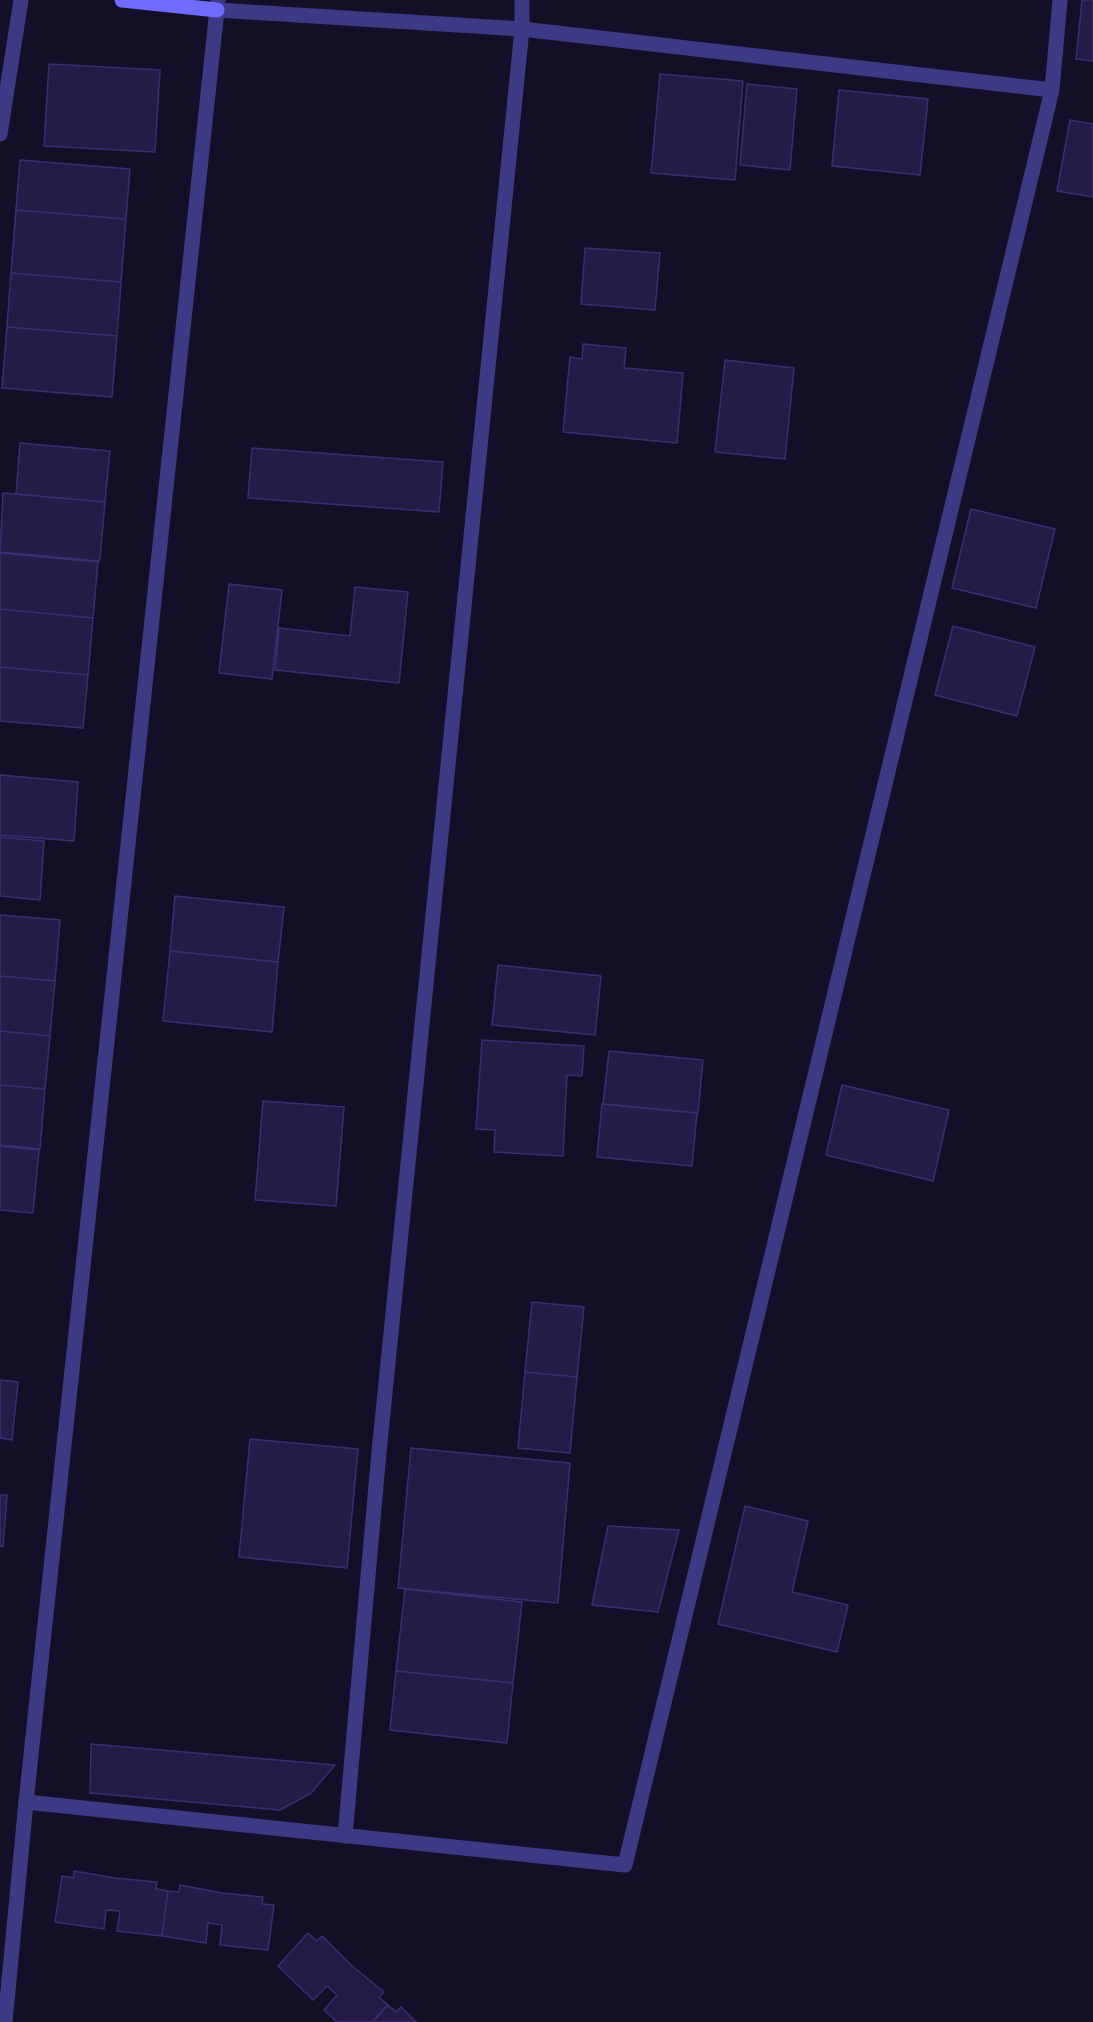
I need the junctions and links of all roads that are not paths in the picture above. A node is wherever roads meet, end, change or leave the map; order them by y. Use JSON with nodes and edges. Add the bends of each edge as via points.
{"nodes":[{"id":1,"x":21,"y":0,"type":"edge"},
{"id":2,"x":122,"y":0,"type":"edge"},
{"id":3,"x":522,"y":0,"type":"edge"},
{"id":4,"x":1060,"y":0,"type":"edge"},
{"id":5,"x":217,"y":5,"type":"edge"},
{"id":6,"x":522,"y":29,"type":"junction"},
{"id":7,"x":1052,"y":90,"type":"junction"},
{"id":8,"x":0,"y":134,"type":"edge"},
{"id":9,"x":26,"y":1802,"type":"junction"},
{"id":10,"x":345,"y":1836,"type":"junction"},
{"id":11,"x":5,"y":2022,"type":"edge"}],
"edges":[{"from":1,"to":8,"type":"street"},
{"from":2,"to":5,"type":"main road"},
{"from":3,"to":6,"type":"street"},
{"from":4,"to":7,"type":"street"},
{"from":5,"to":6,"type":"street"},
{"from":5,"to":9,"type":"street"},
{"from":6,"to":7,"type":"street"},
{"from":6,"to":10,"type":"street","via":[[379,1452]]},
{"from":7,"to":10,"type":"street","via":[[625,1864]]},
{"from":9,"to":10,"type":"street"},
{"from":9,"to":11,"type":"street"}]}
